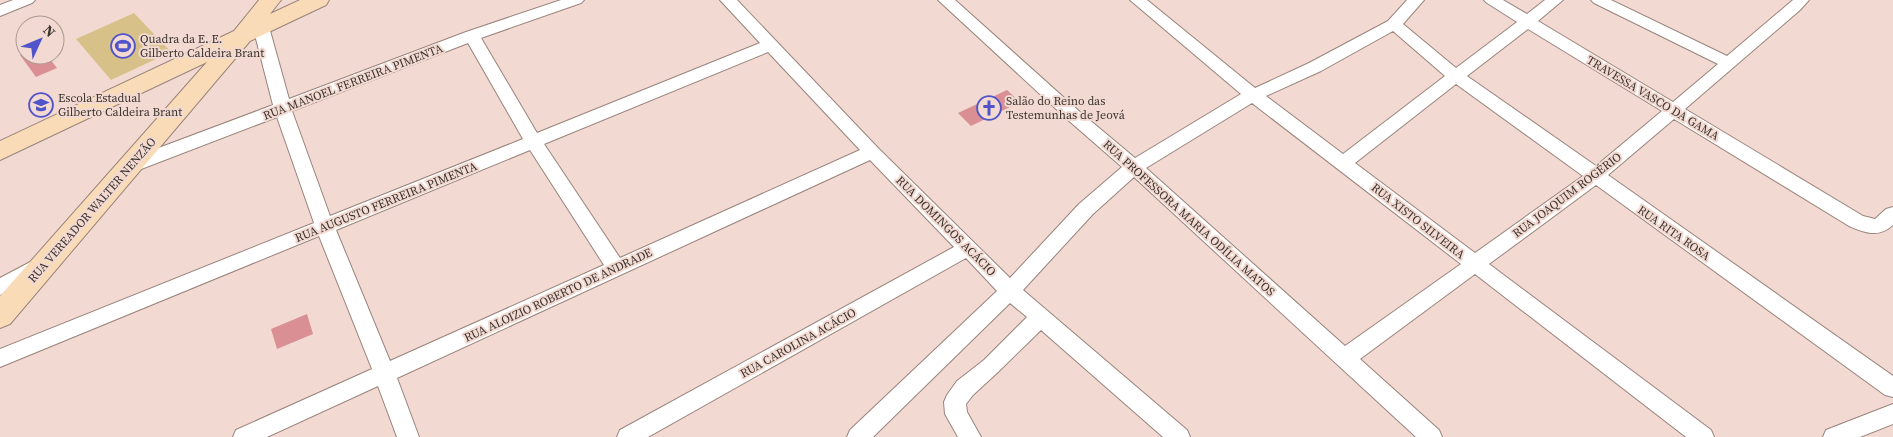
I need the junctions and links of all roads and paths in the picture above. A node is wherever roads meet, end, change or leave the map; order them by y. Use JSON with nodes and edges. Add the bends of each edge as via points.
{"nodes":[{"id":1,"x":27,"y":0,"type":"edge"},
{"id":2,"x":270,"y":0,"type":"edge"},
{"id":3,"x":318,"y":0,"type":"edge"},
{"id":4,"x":576,"y":0,"type":"edge"},
{"id":5,"x":728,"y":0,"type":"edge"},
{"id":6,"x":946,"y":0,"type":"edge"},
{"id":7,"x":1138,"y":0,"type":"edge"},
{"id":8,"x":1416,"y":0,"type":"edge"},
{"id":9,"x":1492,"y":0,"type":"edge"},
{"id":10,"x":1555,"y":0,"type":"edge"},
{"id":11,"x":1599,"y":0,"type":"edge"},
{"id":12,"x":1801,"y":0,"type":"edge"},
{"id":13,"x":0,"y":12,"type":"edge"},
{"id":14,"x":1527,"y":22,"type":"junction"},
{"id":15,"x":1394,"y":24,"type":"junction"},
{"id":16,"x":252,"y":31,"type":"junction"},
{"id":17,"x":472,"y":36,"type":"junction"},
{"id":18,"x":771,"y":44,"type":"junction"},
{"id":19,"x":1729,"y":63,"type":"junction"},
{"id":20,"x":1456,"y":76,"type":"junction"},
{"id":21,"x":1253,"y":96,"type":"junction"},
{"id":22,"x":283,"y":109,"type":"junction"},
{"id":23,"x":1673,"y":110,"type":"junction"},
{"id":24,"x":534,"y":142,"type":"junction"},
{"id":25,"x":0,"y":151,"type":"edge"},
{"id":26,"x":872,"y":152,"type":"junction"},
{"id":27,"x":1343,"y":163,"type":"junction"},
{"id":28,"x":130,"y":166,"type":"junction"},
{"id":29,"x":1134,"y":167,"type":"junction"},
{"id":30,"x":1596,"y":176,"type":"junction"},
{"id":31,"x":1893,"y":214,"type":"edge"},
{"id":32,"x":325,"y":227,"type":"junction"},
{"id":33,"x":968,"y":248,"type":"junction"},
{"id":34,"x":48,"y":261,"type":"junction"},
{"id":35,"x":1474,"y":264,"type":"junction"},
{"id":36,"x":616,"y":268,"type":"junction"},
{"id":37,"x":0,"y":287,"type":"edge"},
{"id":38,"x":1010,"y":291,"type":"junction"},
{"id":39,"x":0,"y":316,"type":"edge"},
{"id":40,"x":1041,"y":316,"type":"junction"},
{"id":41,"x":0,"y":358,"type":"edge"},
{"id":42,"x":1345,"y":358,"type":"junction"},
{"id":43,"x":385,"y":375,"type":"junction"},
{"id":44,"x":1893,"y":388,"type":"edge"},
{"id":45,"x":1893,"y":414,"type":"edge"},
{"id":46,"x":244,"y":437,"type":"edge"},
{"id":47,"x":408,"y":437,"type":"edge"},
{"id":48,"x":628,"y":437,"type":"edge"},
{"id":49,"x":858,"y":437,"type":"edge"},
{"id":50,"x":970,"y":437,"type":"edge"},
{"id":51,"x":1179,"y":437,"type":"edge"},
{"id":52,"x":1431,"y":437,"type":"edge"},
{"id":53,"x":1703,"y":437,"type":"edge"},
{"id":54,"x":1834,"y":437,"type":"edge"}],
"edges":[{"from":1,"to":13,"type":"street"},
{"from":2,"to":16,"type":"street","name":"RUA VEREADOR WALTER NENZÃO"},
{"from":3,"to":16,"type":"street"},
{"from":4,"to":17,"type":"street","name":"RUA MANOEL FERREIRA PIMENTA"},
{"from":5,"to":18,"type":"street","name":"RUA DOMINGOS ACÁCIO"},
{"from":6,"to":29,"type":"street","name":"RUA PROFESSORA MARIA ODÍLIA MATOS"},
{"from":7,"to":21,"type":"street","name":"RUA XISTO SILVEIRA"},
{"from":8,"to":15,"type":"street"},
{"from":9,"to":14,"type":"street","name":"TRAVESSA VASCO DA GAMA"},
{"from":10,"to":14,"type":"street"},
{"from":11,"to":19,"type":"street"},
{"from":12,"to":19,"type":"street","name":"RUA JOAQUIM ROGÉRIO"},
{"from":14,"to":20,"type":"street"},
{"from":14,"to":23,"type":"street","name":"TRAVESSA VASCO DA GAMA"},
{"from":15,"to":20,"type":"street"},
{"from":15,"to":21,"type":"street"},
{"from":16,"to":22,"type":"street"},
{"from":16,"to":25,"type":"street"},
{"from":16,"to":28,"type":"street","name":"RUA VEREADOR WALTER NENZÃO"},
{"from":17,"to":22,"type":"street","name":"RUA MANOEL FERREIRA PIMENTA"},
{"from":17,"to":24,"type":"street"},
{"from":18,"to":24,"type":"street","name":"RUA AUGUSTO FERREIRA PIMENTA"},
{"from":18,"to":26,"type":"street","name":"RUA DOMINGOS ACÁCIO"},
{"from":19,"to":23,"type":"street","name":"RUA JOAQUIM ROGÉRIO"},
{"from":20,"to":27,"type":"street"},
{"from":20,"to":30,"type":"street","name":"RUA RITA ROSA"},
{"from":21,"to":27,"type":"street","name":"RUA XISTO SILVEIRA"},
{"from":21,"to":29,"type":"street"},
{"from":22,"to":28,"type":"street","name":"RUA MANOEL FERREIRA PIMENTA"},
{"from":22,"to":32,"type":"street"},
{"from":23,"to":30,"type":"street","name":"RUA JOAQUIM ROGÉRIO"},
{"from":23,"to":31,"type":"street","name":"TRAVESSA VASCO DA GAMA","via":[[1870,227],[1880,226]]},
{"from":24,"to":32,"type":"street","name":"RUA AUGUSTO FERREIRA PIMENTA"},
{"from":24,"to":36,"type":"street"},
{"from":26,"to":33,"type":"street","name":"RUA DOMINGOS ACÁCIO"},
{"from":26,"to":36,"type":"street","name":"RUA ALOIZIO ROBERTO DE ANDRADE"},
{"from":27,"to":35,"type":"street","name":"RUA XISTO SILVEIRA"},
{"from":28,"to":34,"type":"street","name":"RUA VEREADOR WALTER NENZÃO"},
{"from":29,"to":38,"type":"street","via":[[1086,209]]},
{"from":29,"to":42,"type":"street","name":"RUA PROFESSORA MARIA ODÍLIA MATOS"},
{"from":30,"to":35,"type":"street","name":"RUA JOAQUIM ROGÉRIO"},
{"from":30,"to":44,"type":"street","name":"RUA RITA ROSA"},
{"from":32,"to":41,"type":"street","name":"RUA AUGUSTO FERREIRA PIMENTA"},
{"from":32,"to":43,"type":"street"},
{"from":33,"to":38,"type":"street","name":"RUA DOMINGOS ACÁCIO"},
{"from":33,"to":48,"type":"street","name":"RUA CAROLINA ACÁCIO"},
{"from":34,"to":37,"type":"street"},
{"from":34,"to":39,"type":"street","name":"RUA VEREADOR WALTER NENZÃO"},
{"from":35,"to":42,"type":"street","name":"RUA JOAQUIM ROGÉRIO"},
{"from":35,"to":53,"type":"street","name":"RUA XISTO SILVEIRA"},
{"from":36,"to":43,"type":"street","name":"RUA ALOIZIO ROBERTO DE ANDRADE"},
{"from":38,"to":40,"type":"street","name":"RUA DOMINGOS ACÁCIO"},
{"from":38,"to":49,"type":"street"},
{"from":40,"to":50,"type":"street","via":[[992,366],[965,388],[955,402],[956,414]]},
{"from":40,"to":51,"type":"street","name":"RUA DOMINGOS ACÁCIO"},
{"from":42,"to":52,"type":"street","name":"RUA PROFESSORA MARIA ODÍLIA MATOS"},
{"from":43,"to":46,"type":"street","name":"RUA ALOIZIO ROBERTO DE ANDRADE"},
{"from":43,"to":47,"type":"street"},
{"from":45,"to":54,"type":"street"}]}
